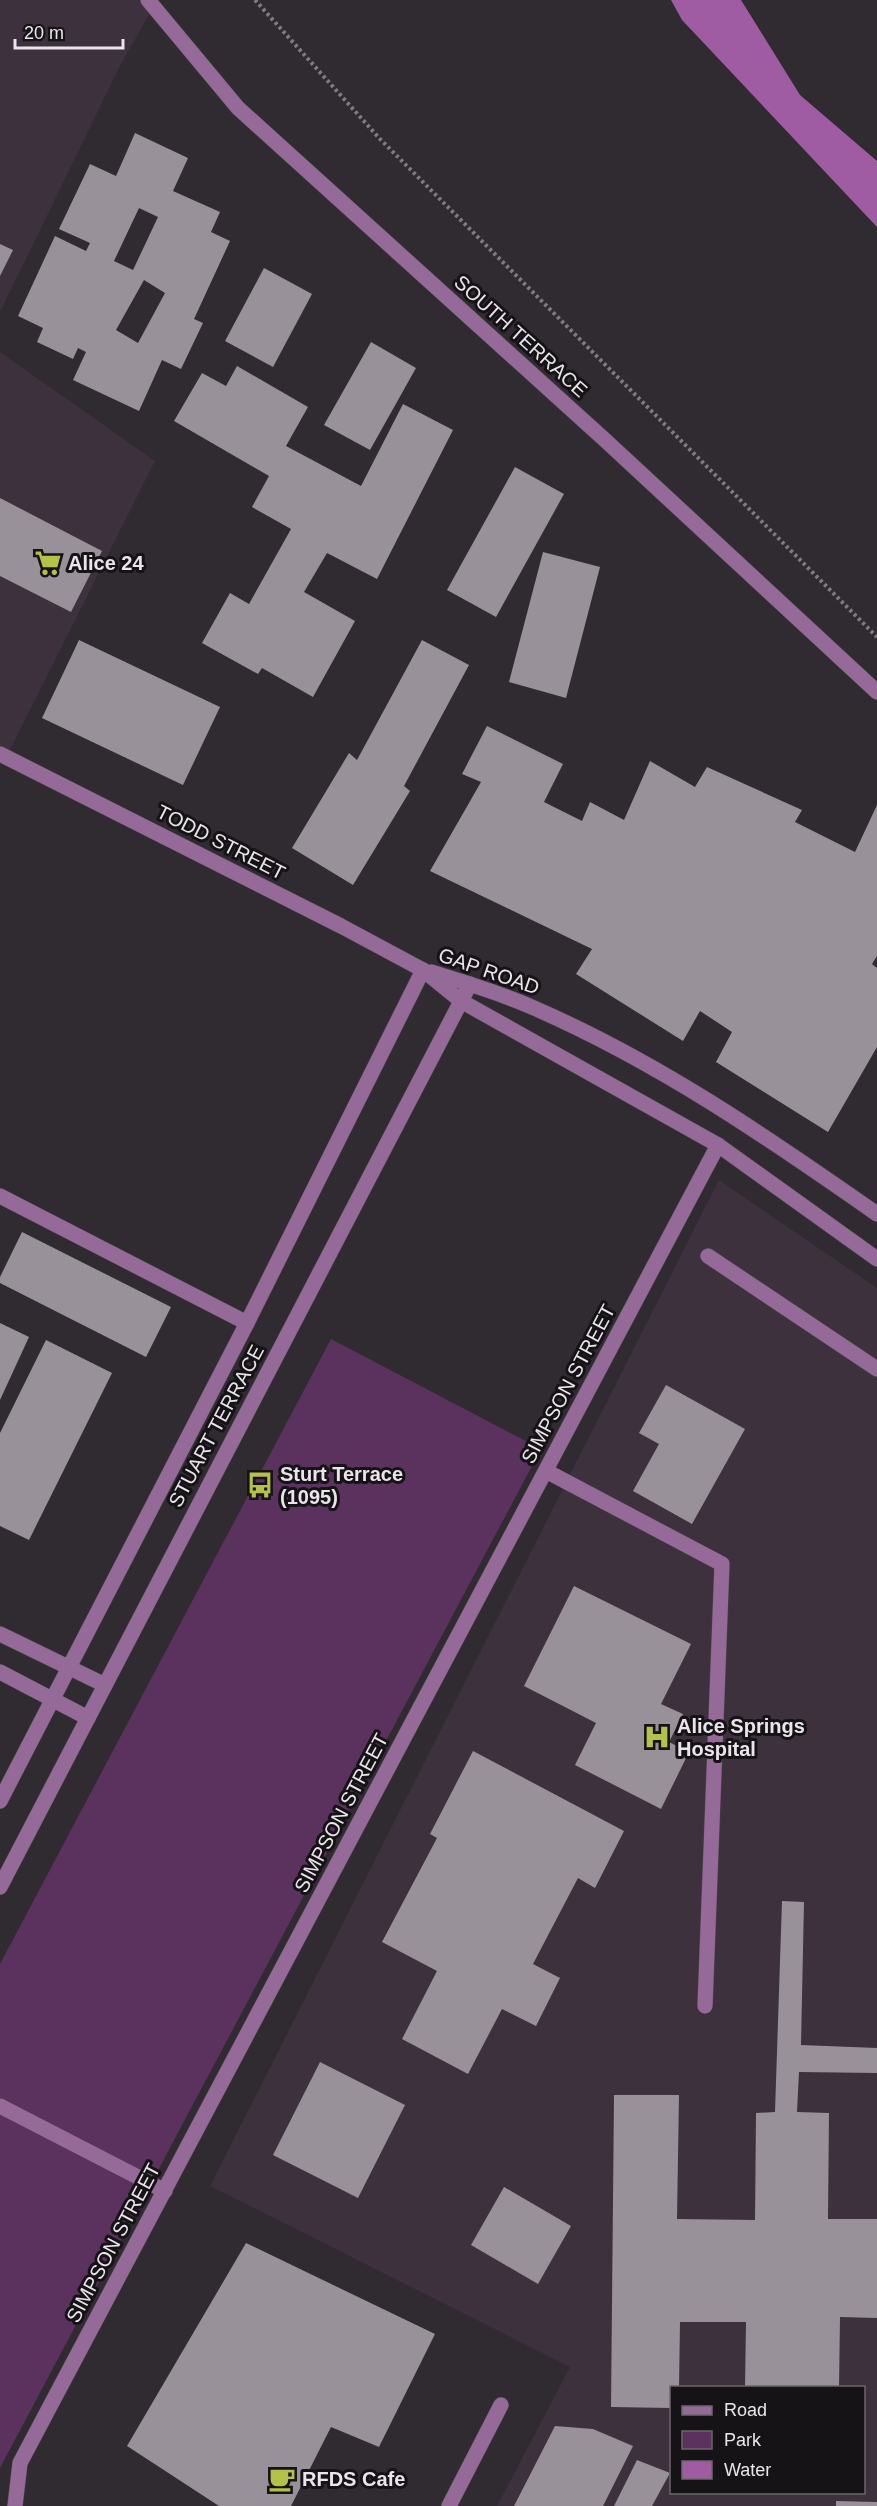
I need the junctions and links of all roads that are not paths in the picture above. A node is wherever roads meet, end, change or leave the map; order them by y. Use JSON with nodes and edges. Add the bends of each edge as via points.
{"nodes":[{"id":1,"x":148,"y":0,"type":"edge"},
{"id":2,"x":877,"y":692,"type":"edge"},
{"id":3,"x":0,"y":754,"type":"edge"},
{"id":4,"x":423,"y":969,"type":"junction"},
{"id":5,"x":470,"y":984,"type":"junction"},
{"id":6,"x":461,"y":1001,"type":"junction"},
{"id":7,"x":718,"y":1145,"type":"junction"},
{"id":8,"x":0,"y":1196,"type":"edge"},
{"id":9,"x":877,"y":1214,"type":"edge"},
{"id":10,"x":708,"y":1256,"type":"dead end"},
{"id":11,"x":877,"y":1259,"type":"edge"},
{"id":12,"x":247,"y":1323,"type":"junction"},
{"id":13,"x":877,"y":1369,"type":"edge"},
{"id":14,"x":546,"y":1471,"type":"junction"},
{"id":15,"x":0,"y":1634,"type":"edge"},
{"id":16,"x":69,"y":1667,"type":"junction"},
{"id":17,"x":0,"y":1672,"type":"edge"},
{"id":18,"x":105,"y":1685,"type":"junction"},
{"id":19,"x":51,"y":1700,"type":"junction"},
{"id":20,"x":88,"y":1718,"type":"junction"},
{"id":21,"x":0,"y":1801,"type":"edge"},
{"id":22,"x":0,"y":1887,"type":"edge"},
{"id":23,"x":705,"y":2006,"type":"dead end"},
{"id":24,"x":0,"y":2106,"type":"edge"},
{"id":25,"x":165,"y":2191,"type":"junction"},
{"id":26,"x":501,"y":2405,"type":"dead end"},
{"id":27,"x":15,"y":2506,"type":"edge"},
{"id":28,"x":449,"y":2506,"type":"edge"}],
"edges":[{"from":1,"to":2,"type":"street","name":"SOUTH TERRACE","via":[[238,108]]},
{"from":3,"to":4,"type":"street","name":"TODD STREET"},
{"from":4,"to":5,"type":"street","name":"GAP ROAD"},
{"from":4,"to":6,"type":"street","name":"GAP ROAD"},
{"from":4,"to":12,"type":"street","name":"STUART TERRACE"},
{"from":5,"to":6,"type":"street","name":"STUART TERRACE"},
{"from":5,"to":9,"type":"street","name":"GAP ROAD","via":[[534,1007],[644,1061],[710,1100]]},
{"from":6,"to":7,"type":"street","name":"GAP ROAD"},
{"from":6,"to":18,"type":"street","name":"STUART TERRACE"},
{"from":7,"to":11,"type":"street","name":"GAP ROAD"},
{"from":7,"to":14,"type":"street","name":"SIMPSON STREET"},
{"from":8,"to":12,"type":"street"},
{"from":10,"to":13,"type":"street"},
{"from":12,"to":16,"type":"street","name":"STUART TERRACE"},
{"from":14,"to":23,"type":"street","via":[[722,1564]]},
{"from":14,"to":25,"type":"street","name":"SIMPSON STREET"},
{"from":15,"to":16,"type":"street"},
{"from":16,"to":18,"type":"street"},
{"from":16,"to":19,"type":"street","name":"STUART TERRACE"},
{"from":17,"to":19,"type":"street"},
{"from":18,"to":20,"type":"street","name":"STUART TERRACE"},
{"from":19,"to":20,"type":"street"},
{"from":19,"to":21,"type":"street","name":"STUART TERRACE"},
{"from":20,"to":22,"type":"street","name":"STUART TERRACE"},
{"from":24,"to":25,"type":"street"},
{"from":25,"to":27,"type":"street","name":"SIMPSON STREET","via":[[20,2463]]},
{"from":26,"to":28,"type":"street"}]}
